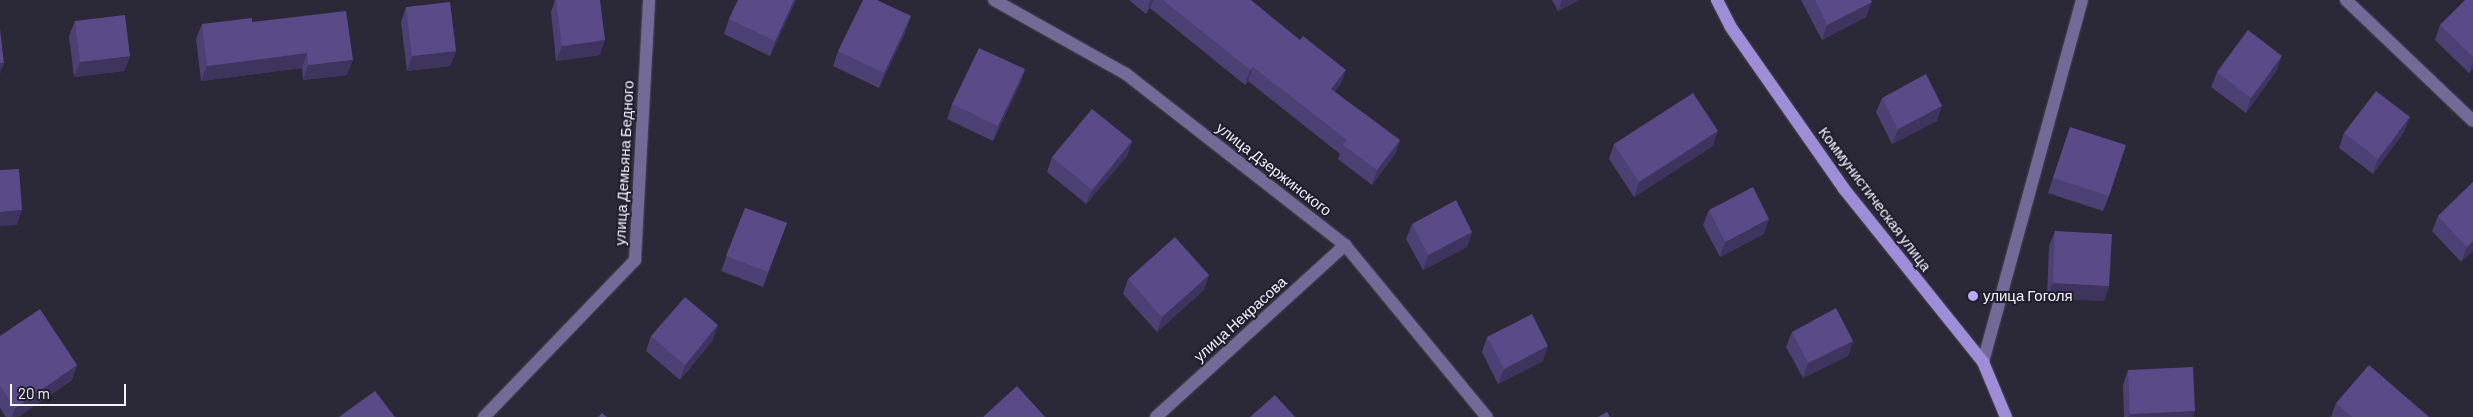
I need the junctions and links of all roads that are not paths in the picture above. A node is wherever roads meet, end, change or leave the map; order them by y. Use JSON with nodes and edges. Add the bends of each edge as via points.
{"nodes":[{"id":1,"x":649,"y":0,"type":"edge"},
{"id":2,"x":994,"y":0,"type":"edge"},
{"id":3,"x":1717,"y":0,"type":"edge"},
{"id":4,"x":2082,"y":0,"type":"edge"},
{"id":5,"x":2346,"y":0,"type":"edge"},
{"id":6,"x":2473,"y":121,"type":"edge"},
{"id":7,"x":1345,"y":245,"type":"junction"},
{"id":8,"x":1983,"y":362,"type":"junction"},
{"id":9,"x":484,"y":417,"type":"edge"},
{"id":10,"x":1156,"y":417,"type":"edge"},
{"id":11,"x":1487,"y":417,"type":"edge"},
{"id":12,"x":2006,"y":417,"type":"edge"}],
"edges":[{"from":1,"to":9,"type":"street","name":"улица Демьяна Бедного","via":[[635,260]]},
{"from":2,"to":7,"type":"street","name":"улица Дзержинского","via":[[1126,74]]},
{"from":3,"to":8,"type":"street","name":"Коммунистическая улица","via":[[1730,26],[1844,190]]},
{"from":4,"to":8,"type":"street"},
{"from":5,"to":6,"type":"street"},
{"from":7,"to":10,"type":"street","name":"улица Некрасова"},
{"from":7,"to":11,"type":"street","name":"улица Дзержинского"},
{"from":8,"to":12,"type":"street","name":"Коммунистическая улица"}]}
